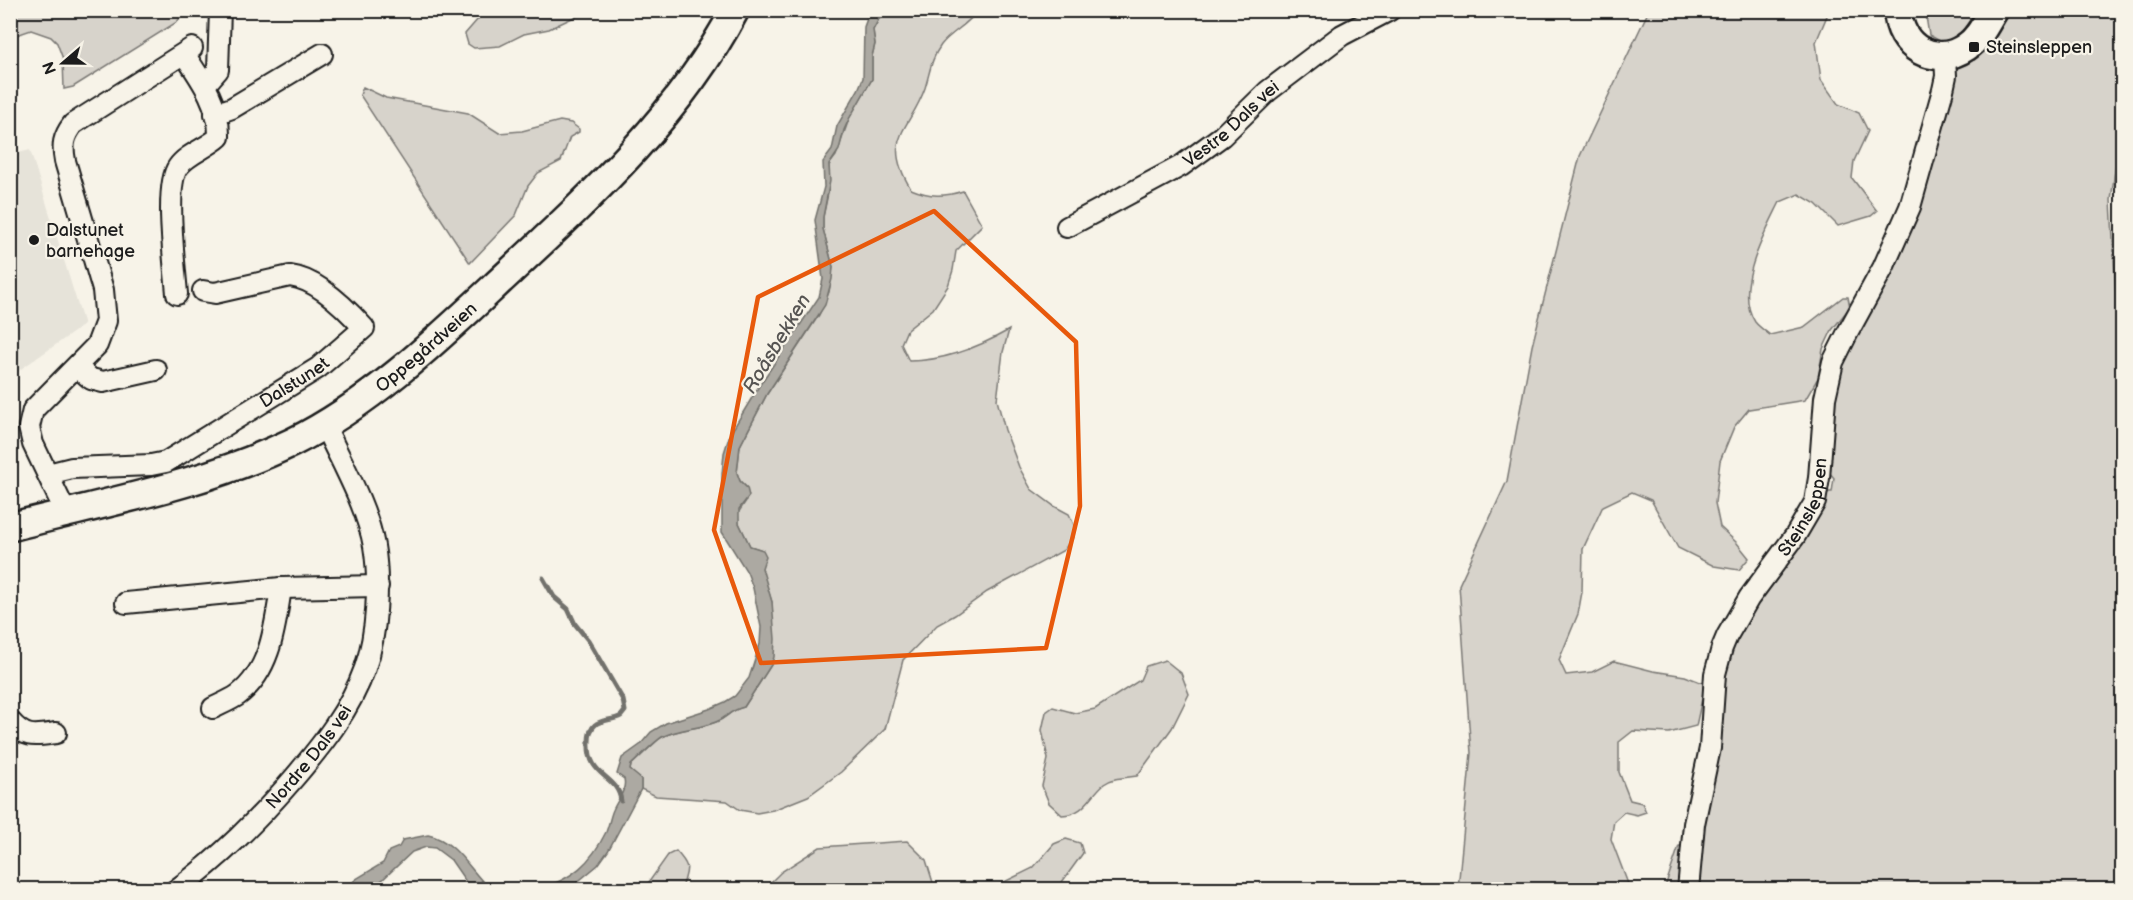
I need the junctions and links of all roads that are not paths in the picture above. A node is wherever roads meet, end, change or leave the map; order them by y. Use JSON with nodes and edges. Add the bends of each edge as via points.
{"nodes":[{"id":1,"x":220,"y":10,"type":"edge"},
{"id":2,"x":735,"y":10,"type":"edge"},
{"id":3,"x":1390,"y":10,"type":"edge"},
{"id":4,"x":1898,"y":10,"type":"edge"},
{"id":5,"x":1994,"y":10,"type":"edge"},
{"id":6,"x":322,"y":54,"type":"dead end"},
{"id":7,"x":1945,"y":56,"type":"junction"},
{"id":8,"x":205,"y":85,"type":"junction"},
{"id":9,"x":215,"y":114,"type":"junction"},
{"id":10,"x":1067,"y":226,"type":"dead end"},
{"id":11,"x":203,"y":291,"type":"dead end"},
{"id":12,"x":177,"y":294,"type":"dead end"},
{"id":13,"x":76,"y":367,"type":"junction"},
{"id":14,"x":156,"y":370,"type":"dead end"},
{"id":15,"x":324,"y":424,"type":"junction"},
{"id":16,"x":48,"y":474,"type":"junction"},
{"id":17,"x":66,"y":513,"type":"junction"},
{"id":18,"x":10,"y":527,"type":"edge"},
{"id":19,"x":378,"y":586,"type":"junction"},
{"id":20,"x":281,"y":588,"type":"junction"},
{"id":21,"x":126,"y":603,"type":"dead end"},
{"id":22,"x":213,"y":708,"type":"dead end"},
{"id":23,"x":10,"y":721,"type":"edge"},
{"id":24,"x":56,"y":734,"type":"dead end"},
{"id":25,"x":176,"y":890,"type":"edge"},
{"id":26,"x":1688,"y":890,"type":"edge"}],
"edges":[{"from":1,"to":8,"type":"street","via":[[218,70]]},
{"from":2,"to":15,"type":"main road","name":"Oppegårdveien","via":[[691,82],[636,149],[480,300],[366,397]]},
{"from":3,"to":10,"type":"street","name":"Vestre Dals vei","via":[[1323,49],[1181,166]]},
{"from":4,"to":7,"type":"main road","via":[[1901,28],[1913,46],[1929,55]]},
{"from":5,"to":7,"type":"main road","via":[[1971,44]]},
{"from":6,"to":9,"type":"street","via":[[232,108]]},
{"from":7,"to":26,"type":"street","name":"Steinsleppen","via":[[1943,90],[1910,207],[1883,268],[1839,347],[1828,378],[1815,502],[1749,598],[1722,648],[1715,674],[1710,748],[1694,824]]},
{"from":8,"to":9,"type":"street"},
{"from":8,"to":13,"type":"street","via":[[188,51],[73,124],[64,135],[65,161],[103,290],[106,321],[97,345]]},
{"from":9,"to":12,"type":"street","via":[[219,137],[179,164],[173,175]]},
{"from":11,"to":16,"type":"street","name":"Dalstunet","via":[[215,293],[299,277],[340,304],[364,328],[318,368],[166,462],[72,468]]},
{"from":13,"to":14,"type":"street","via":[[91,379],[103,382]]},
{"from":13,"to":16,"type":"street","via":[[33,410],[29,428]]},
{"from":15,"to":17,"type":"main road","name":"Oppegårdveien","via":[[259,458],[212,475]]},
{"from":15,"to":19,"type":"street","name":"Nordre Dals vei","via":[[364,515],[374,545]]},
{"from":16,"to":17,"type":"street"},
{"from":17,"to":18,"type":"main road","name":"Oppegårdveien"},
{"from":19,"to":20,"type":"street"},
{"from":19,"to":25,"type":"street","name":"Nordre Dals vei","via":[[366,666],[325,742],[260,818]]},
{"from":20,"to":21,"type":"street"},
{"from":20,"to":22,"type":"street","via":[[267,655],[256,676],[238,695]]},
{"from":23,"to":24,"type":"street","via":[[19,732],[34,736]]}]}
